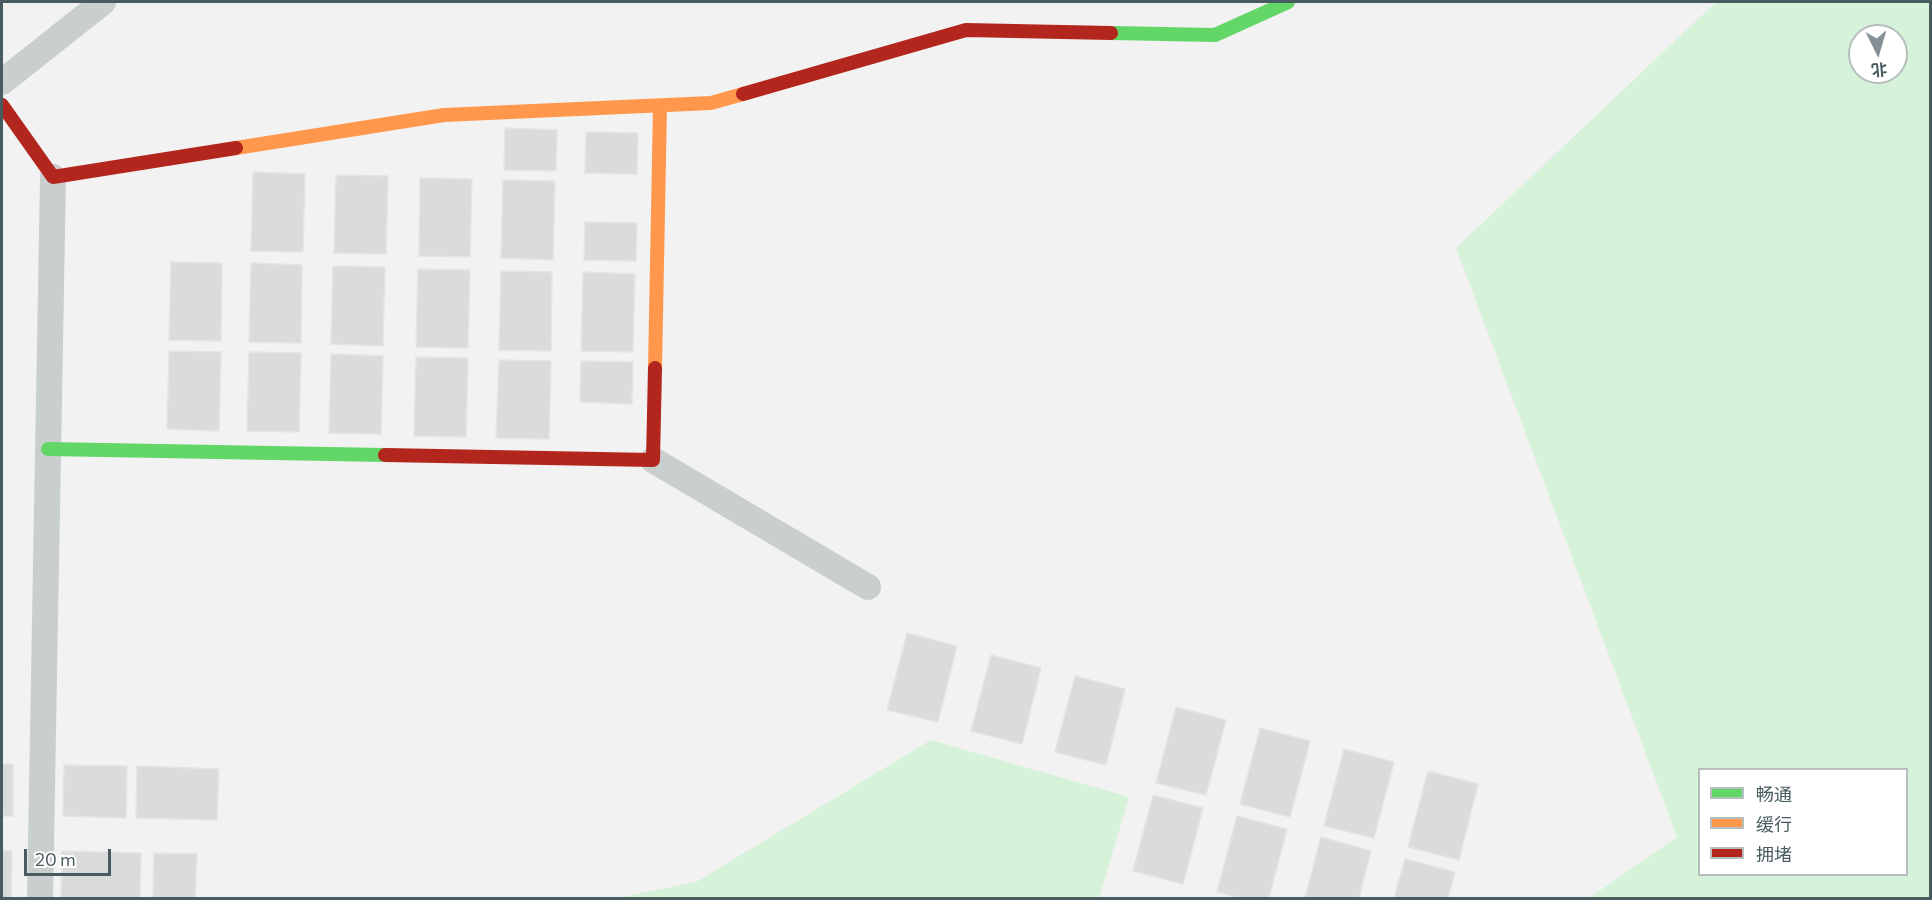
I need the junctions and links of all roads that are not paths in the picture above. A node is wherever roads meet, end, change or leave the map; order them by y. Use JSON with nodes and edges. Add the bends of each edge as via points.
{"nodes":[{"id":1,"x":104,"y":2,"type":"edge"},
{"id":2,"x":1288,"y":2,"type":"edge"},
{"id":3,"x":2,"y":82,"type":"edge"},
{"id":4,"x":2,"y":105,"type":"edge"},
{"id":5,"x":660,"y":106,"type":"junction"},
{"id":6,"x":53,"y":177,"type":"junction"},
{"id":7,"x":48,"y":449,"type":"junction"},
{"id":8,"x":653,"y":460,"type":"junction"},
{"id":9,"x":868,"y":586,"type":"dead end"},
{"id":10,"x":40,"y":898,"type":"edge"}],
"edges":[{"from":1,"to":3,"type":"street"},
{"from":2,"to":5,"type":"street","via":[[1215,35],[966,30],[711,103]]},
{"from":4,"to":6,"type":"street"},
{"from":5,"to":6,"type":"street","via":[[444,115]]},
{"from":5,"to":8,"type":"street"},
{"from":6,"to":7,"type":"street"},
{"from":7,"to":8,"type":"street"},
{"from":7,"to":10,"type":"street"},
{"from":8,"to":9,"type":"street"}]}
